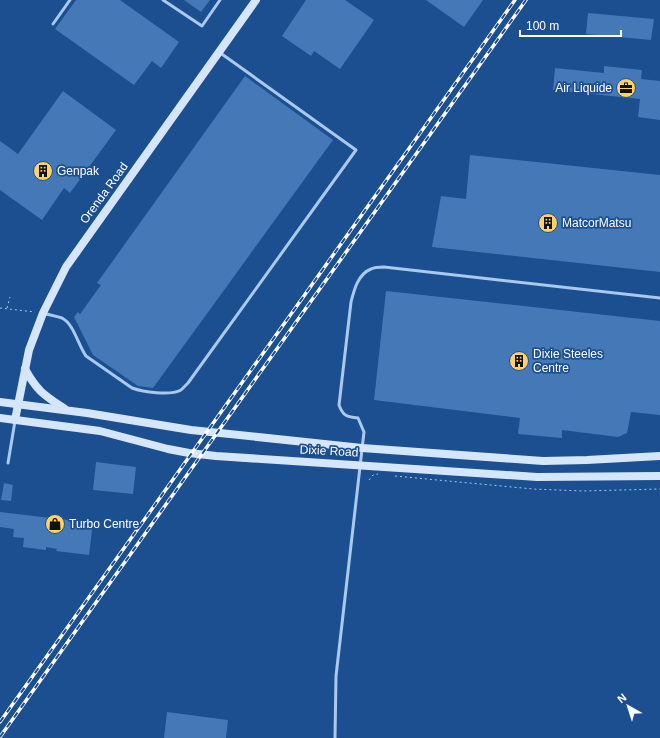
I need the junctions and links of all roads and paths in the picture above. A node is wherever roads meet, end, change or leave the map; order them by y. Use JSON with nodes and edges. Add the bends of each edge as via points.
{"nodes":[{"id":1,"x":70,"y":0,"type":"edge"},
{"id":2,"x":163,"y":0,"type":"edge"},
{"id":3,"x":220,"y":0,"type":"edge"},
{"id":4,"x":256,"y":0,"type":"edge"},
{"id":5,"x":53,"y":24,"type":"dead end"},
{"id":6,"x":219,"y":52,"type":"junction"},
{"id":7,"x":10,"y":297,"type":"dead end"},
{"id":8,"x":660,"y":298,"type":"edge"},
{"id":9,"x":0,"y":308,"type":"edge"},
{"id":10,"x":7,"y":309,"type":"junction"},
{"id":11,"x":43,"y":313,"type":"junction"},
{"id":12,"x":24,"y":369,"type":"junction"},
{"id":13,"x":0,"y":402,"type":"edge"},
{"id":14,"x":18,"y":404,"type":"junction"},
{"id":15,"x":68,"y":410,"type":"junction"},
{"id":16,"x":0,"y":418,"type":"edge"},
{"id":17,"x":15,"y":420,"type":"junction"},
{"id":18,"x":362,"y":448,"type":"junction"},
{"id":19,"x":660,"y":456,"type":"edge"},
{"id":20,"x":8,"y":463,"type":"dead end"},
{"id":21,"x":360,"y":465,"type":"junction"},
{"id":22,"x":379,"y":474,"type":"dead end"},
{"id":23,"x":394,"y":476,"type":"dead end"},
{"id":24,"x":660,"y":476,"type":"edge"},
{"id":25,"x":369,"y":480,"type":"dead end"},
{"id":26,"x":660,"y":489,"type":"edge"},
{"id":27,"x":335,"y":738,"type":"edge"}],
"edges":[{"from":1,"to":5,"type":"lane"},
{"from":2,"to":3,"type":"lane","via":[[202,26]]},
{"from":4,"to":6,"type":"main road","name":"Orenda Road"},
{"from":6,"to":11,"type":"main road","name":"Orenda Road","via":[[73,258]]},
{"from":6,"to":11,"type":"lane","via":[[356,150],[181,390],[172,393],[139,391],[132,388],[86,356],[66,321]]},
{"from":7,"to":10,"type":"path"},
{"from":8,"to":18,"type":"lane","via":[[384,267],[370,269],[359,279],[353,290],[339,405],[347,417],[358,418],[364,432]]},
{"from":9,"to":10,"type":"path"},
{"from":10,"to":11,"type":"path"},
{"from":11,"to":12,"type":"main road","name":"Orenda Road"},
{"from":12,"to":14,"type":"main road","name":"Orenda Road"},
{"from":12,"to":15,"type":"main road","via":[[38,390]]},
{"from":13,"to":14,"type":"main road","name":"Dixie Road"},
{"from":14,"to":15,"type":"main road","name":"Dixie Road"},
{"from":14,"to":17,"type":"main road","name":"Orenda Road"},
{"from":15,"to":18,"type":"main road","name":"Dixie Road","via":[[191,430]]},
{"from":16,"to":17,"type":"main road","name":"Dixie Road"},
{"from":17,"to":20,"type":"lane"},
{"from":17,"to":21,"type":"main road","name":"Dixie Road","via":[[100,431],[189,453]]},
{"from":18,"to":19,"type":"main road","name":"Dixie Road","via":[[543,461]]},
{"from":18,"to":21,"type":"lane"},
{"from":21,"to":24,"type":"main road","name":"Dixie Road","via":[[537,477]]},
{"from":21,"to":27,"type":"lane","via":[[336,676]]},
{"from":22,"to":25,"type":"path"},
{"from":23,"to":26,"type":"path","via":[[533,489]]}]}
